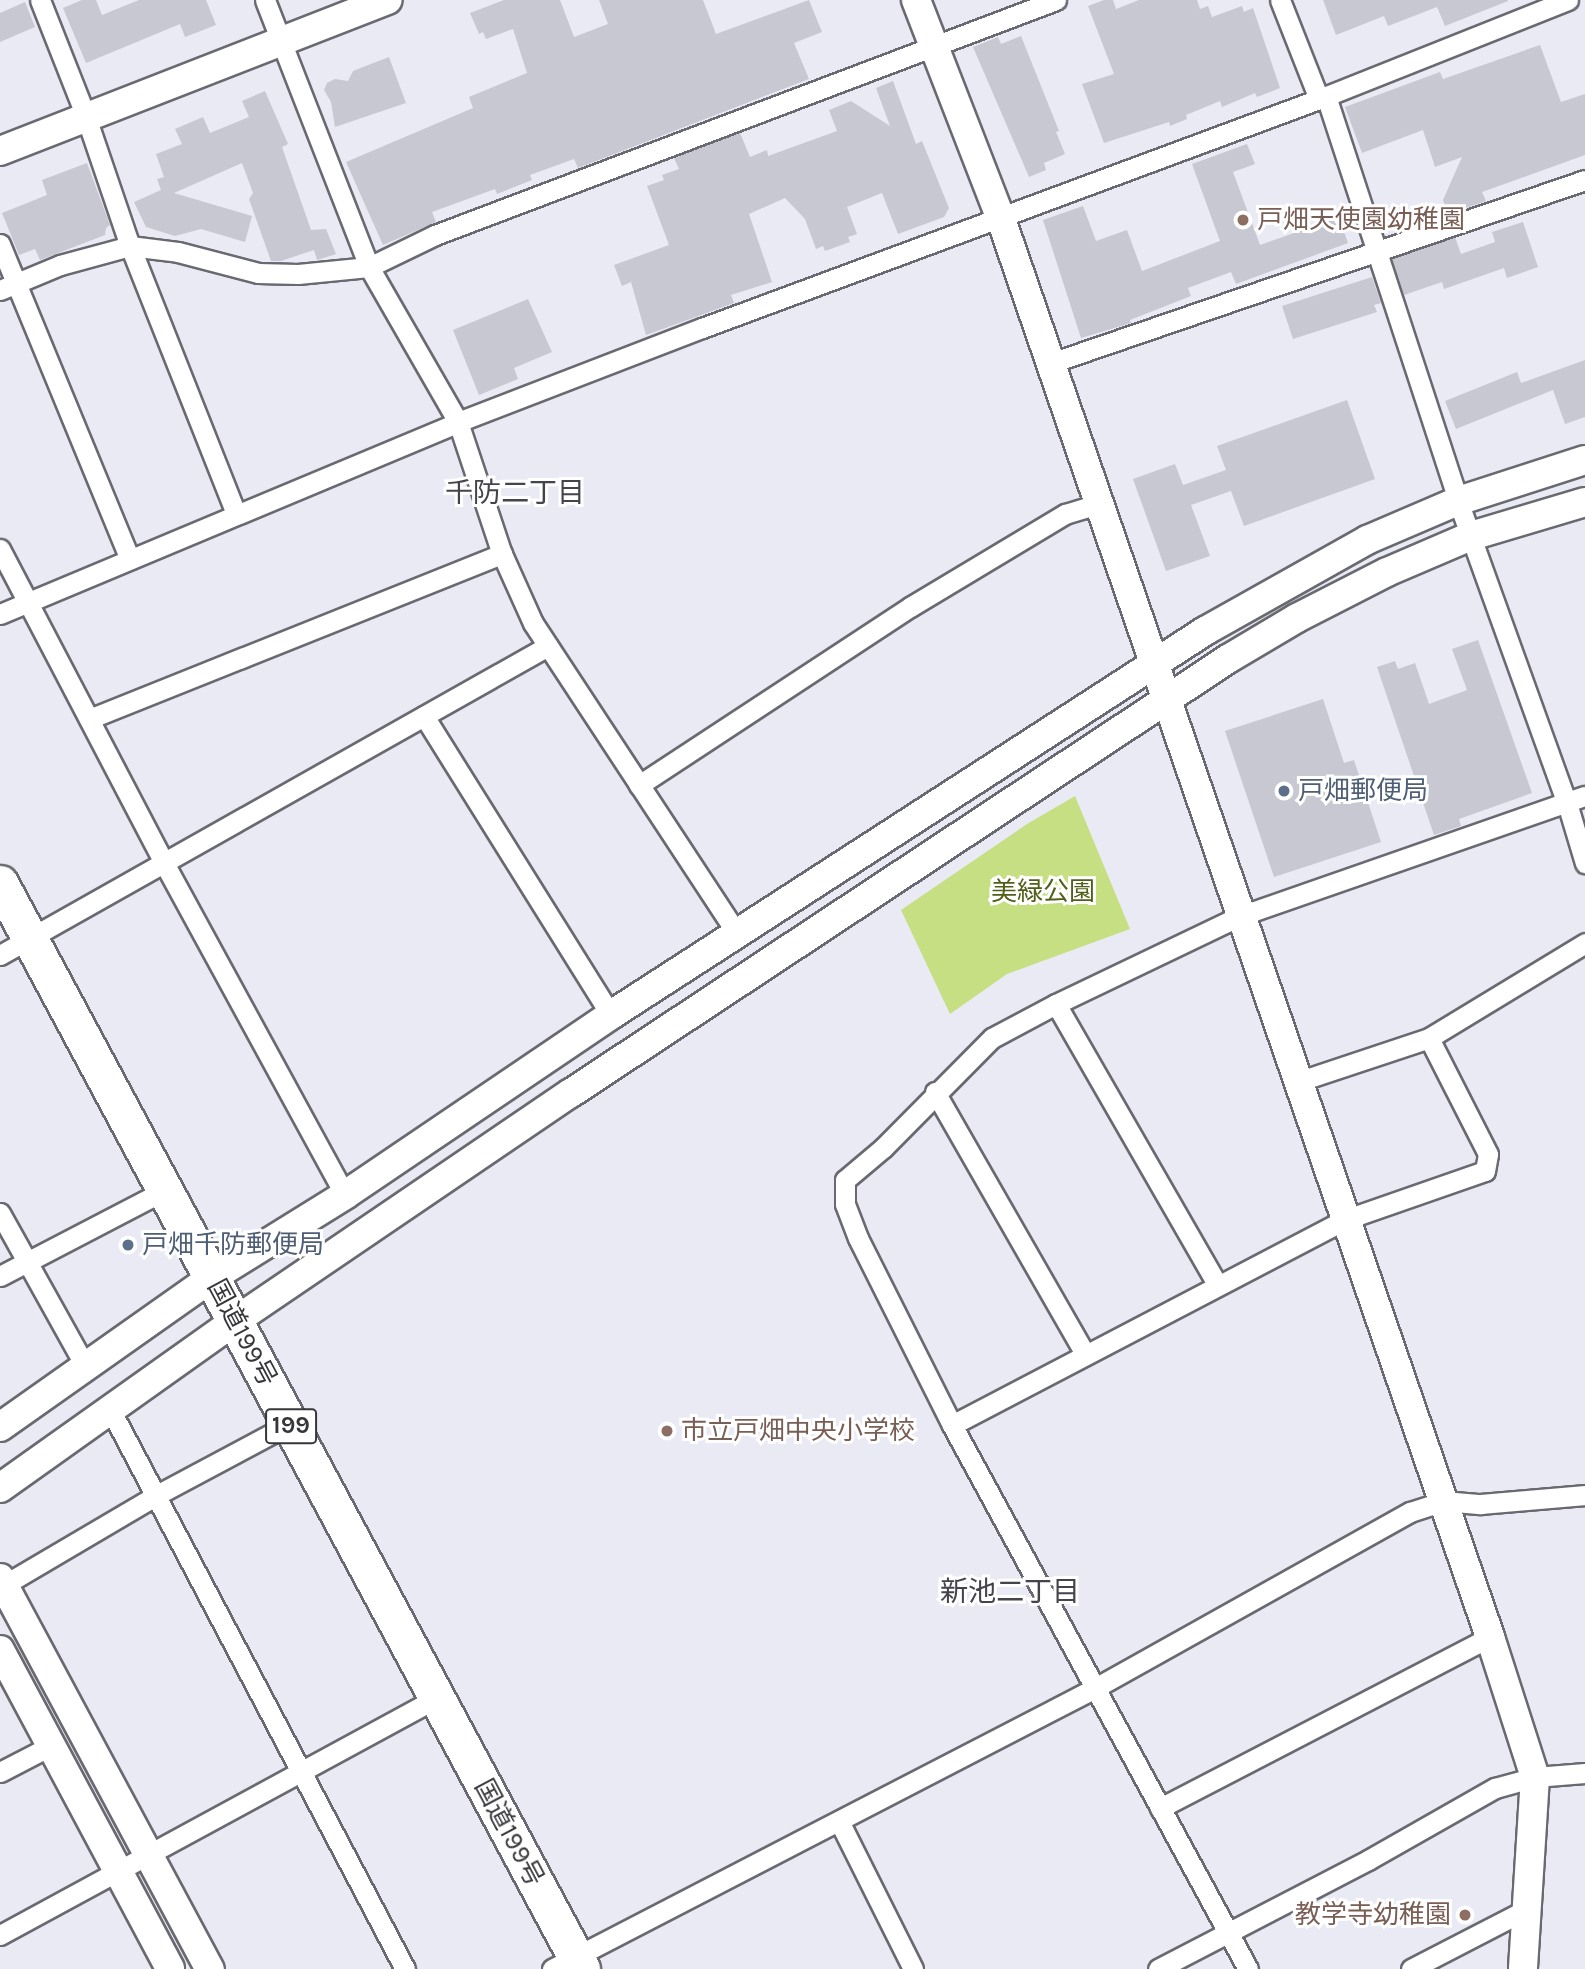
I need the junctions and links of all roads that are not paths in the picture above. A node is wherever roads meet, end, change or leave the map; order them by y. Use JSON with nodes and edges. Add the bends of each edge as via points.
{"nodes":[{"id":1,"x":40,"y":0,"type":"edge"},
{"id":2,"x":264,"y":0,"type":"edge"},
{"id":3,"x":388,"y":0,"type":"edge"},
{"id":4,"x":916,"y":0,"type":"edge"},
{"id":5,"x":1056,"y":0,"type":"edge"},
{"id":6,"x":1280,"y":0,"type":"edge"},
{"id":7,"x":1568,"y":0,"type":"edge"},
{"id":8,"x":281,"y":42,"type":"junction"},
{"id":9,"x":935,"y":47,"type":"junction"},
{"id":10,"x":1322,"y":98,"type":"junction"},
{"id":11,"x":86,"y":117,"type":"junction"},
{"id":12,"x":0,"y":151,"type":"edge"},
{"id":13,"x":1585,"y":180,"type":"edge"},
{"id":14,"x":1001,"y":219,"type":"junction"},
{"id":15,"x":0,"y":244,"type":"edge"},
{"id":16,"x":130,"y":246,"type":"junction"},
{"id":17,"x":1376,"y":251,"type":"junction"},
{"id":18,"x":369,"y":267,"type":"junction"},
{"id":19,"x":9,"y":286,"type":"edge"},
{"id":20,"x":1051,"y":363,"type":"junction"},
{"id":21,"x":458,"y":422,"type":"junction"},
{"id":22,"x":1585,"y":460,"type":"edge"},
{"id":23,"x":1458,"y":501,"type":"junction"},
{"id":24,"x":1585,"y":502,"type":"edge"},
{"id":25,"x":1097,"y":504,"type":"junction"},
{"id":26,"x":236,"y":514,"type":"junction"},
{"id":27,"x":1471,"y":536,"type":"junction"},
{"id":28,"x":0,"y":549,"type":"edge"},
{"id":29,"x":502,"y":554,"type":"junction"},
{"id":30,"x":130,"y":559,"type":"junction"},
{"id":31,"x":27,"y":601,"type":"junction"},
{"id":32,"x":0,"y":614,"type":"edge"},
{"id":33,"x":548,"y":646,"type":"junction"},
{"id":34,"x":1154,"y":665,"type":"junction"},
{"id":35,"x":1165,"y":701,"type":"junction"},
{"id":36,"x":424,"y":716,"type":"junction"},
{"id":37,"x":89,"y":719,"type":"junction"},
{"id":38,"x":639,"y":785,"type":"junction"},
{"id":39,"x":1576,"y":799,"type":"edge"},
{"id":40,"x":164,"y":863,"type":"junction"},
{"id":41,"x":1585,"y":863,"type":"edge"},
{"id":42,"x":0,"y":883,"type":"edge"},
{"id":43,"x":1240,"y":916,"type":"junction"},
{"id":44,"x":738,"y":935,"type":"junction"},
{"id":45,"x":30,"y":939,"type":"junction"},
{"id":46,"x":1585,"y":943,"type":"edge"},
{"id":47,"x":0,"y":956,"type":"edge"},
{"id":48,"x":1056,"y":1004,"type":"junction"},
{"id":49,"x":611,"y":1015,"type":"junction"},
{"id":50,"x":1429,"y":1038,"type":"junction"},
{"id":51,"x":1297,"y":1082,"type":"junction"},
{"id":52,"x":935,"y":1093,"type":"junction"},
{"id":53,"x":165,"y":1189,"type":"junction"},
{"id":54,"x":345,"y":1195,"type":"junction"},
{"id":55,"x":0,"y":1213,"type":"edge"},
{"id":56,"x":1344,"y":1220,"type":"junction"},
{"id":57,"x":28,"y":1262,"type":"junction"},
{"id":58,"x":0,"y":1276,"type":"edge"},
{"id":59,"x":213,"y":1277,"type":"junction"},
{"id":60,"x":1217,"y":1284,"type":"junction"},
{"id":61,"x":235,"y":1321,"type":"junction"},
{"id":62,"x":1085,"y":1354,"type":"junction"},
{"id":63,"x":85,"y":1366,"type":"junction"},
{"id":64,"x":110,"y":1409,"type":"junction"},
{"id":65,"x":290,"y":1424,"type":"junction"},
{"id":66,"x":952,"y":1424,"type":"junction"},
{"id":67,"x":0,"y":1427,"type":"edge"},
{"id":68,"x":0,"y":1488,"type":"edge"},
{"id":69,"x":1585,"y":1494,"type":"edge"},
{"id":70,"x":155,"y":1496,"type":"junction"},
{"id":71,"x":1443,"y":1502,"type":"junction"},
{"id":72,"x":2,"y":1582,"type":"edge"},
{"id":73,"x":1490,"y":1637,"type":"junction"},
{"id":74,"x":0,"y":1650,"type":"edge"},
{"id":75,"x":1095,"y":1688,"type":"junction"},
{"id":76,"x":437,"y":1699,"type":"junction"},
{"id":77,"x":52,"y":1745,"type":"junction"},
{"id":78,"x":0,"y":1772,"type":"edge"},
{"id":79,"x":1585,"y":1773,"type":"edge"},
{"id":80,"x":300,"y":1775,"type":"junction"},
{"id":81,"x":1535,"y":1777,"type":"junction"},
{"id":82,"x":1160,"y":1808,"type":"junction"},
{"id":83,"x":839,"y":1821,"type":"junction"},
{"id":84,"x":149,"y":1855,"type":"junction"},
{"id":85,"x":118,"y":1872,"type":"junction"},
{"id":86,"x":1527,"y":1909,"type":"junction"},
{"id":87,"x":1227,"y":1931,"type":"junction"},
{"id":88,"x":0,"y":1935,"type":"edge"},
{"id":89,"x":570,"y":1965,"type":"edge"},
{"id":90,"x":170,"y":1969,"type":"edge"},
{"id":91,"x":210,"y":1969,"type":"edge"},
{"id":92,"x":405,"y":1969,"type":"edge"},
{"id":93,"x":913,"y":1969,"type":"edge"},
{"id":94,"x":1158,"y":1969,"type":"edge"},
{"id":95,"x":1248,"y":1969,"type":"edge"},
{"id":96,"x":1411,"y":1969,"type":"edge"},
{"id":97,"x":1523,"y":1969,"type":"edge"}],
"edges":[{"from":1,"to":11,"type":"street"},
{"from":2,"to":8,"type":"street"},
{"from":3,"to":8,"type":"street"},
{"from":4,"to":9,"type":"street"},
{"from":5,"to":9,"type":"street"},
{"from":6,"to":10,"type":"street"},
{"from":7,"to":10,"type":"street"},
{"from":8,"to":11,"type":"street"},
{"from":8,"to":18,"type":"street"},
{"from":9,"to":14,"type":"street"},
{"from":9,"to":18,"type":"street","via":[[435,235]]},
{"from":10,"to":14,"type":"street"},
{"from":10,"to":17,"type":"street"},
{"from":11,"to":12,"type":"street"},
{"from":11,"to":16,"type":"street"},
{"from":13,"to":17,"type":"street"},
{"from":14,"to":20,"type":"street"},
{"from":14,"to":21,"type":"street"},
{"from":15,"to":19,"type":"street"},
{"from":16,"to":18,"type":"street","via":[[178,252],[258,274]]},
{"from":16,"to":19,"type":"street","via":[[60,265]]},
{"from":16,"to":26,"type":"street"},
{"from":17,"to":20,"type":"street"},
{"from":17,"to":23,"type":"street"},
{"from":18,"to":21,"type":"street"},
{"from":19,"to":30,"type":"street"},
{"from":20,"to":25,"type":"street"},
{"from":21,"to":26,"type":"street"},
{"from":21,"to":29,"type":"street"},
{"from":22,"to":23,"type":"street"},
{"from":23,"to":27,"type":"street"},
{"from":23,"to":34,"type":"street","via":[[1367,540],[1278,587]]},
{"from":24,"to":27,"type":"street"},
{"from":25,"to":34,"type":"street"},
{"from":25,"to":38,"type":"street","via":[[1065,514],[910,607]]},
{"from":26,"to":30,"type":"street"},
{"from":27,"to":35,"type":"street","via":[[1297,618]]},
{"from":27,"to":39,"type":"street"},
{"from":28,"to":31,"type":"street"},
{"from":29,"to":33,"type":"street"},
{"from":29,"to":37,"type":"street"},
{"from":30,"to":31,"type":"street"},
{"from":31,"to":32,"type":"street"},
{"from":31,"to":37,"type":"street"},
{"from":33,"to":36,"type":"street"},
{"from":33,"to":38,"type":"street"},
{"from":34,"to":35,"type":"street"},
{"from":34,"to":44,"type":"street"},
{"from":35,"to":43,"type":"street"},
{"from":35,"to":61,"type":"street"},
{"from":36,"to":40,"type":"street"},
{"from":36,"to":49,"type":"street"},
{"from":37,"to":40,"type":"street"},
{"from":38,"to":44,"type":"street"},
{"from":39,"to":41,"type":"street"},
{"from":39,"to":43,"type":"street"},
{"from":40,"to":45,"type":"street"},
{"from":40,"to":54,"type":"street"},
{"from":42,"to":45,"type":"highway","name":"国道199号","number":"199"},
{"from":43,"to":48,"type":"street"},
{"from":43,"to":51,"type":"street"},
{"from":44,"to":49,"type":"street"},
{"from":45,"to":47,"type":"street"},
{"from":45,"to":53,"type":"highway","name":"国道199号","number":"199"},
{"from":46,"to":50,"type":"street"},
{"from":48,"to":52,"type":"street","via":[[992,1038]]},
{"from":48,"to":60,"type":"street"},
{"from":49,"to":54,"type":"street"},
{"from":50,"to":51,"type":"street"},
{"from":50,"to":56,"type":"street","via":[[1488,1153],[1485,1171]]},
{"from":51,"to":56,"type":"street"},
{"from":52,"to":62,"type":"street"},
{"from":52,"to":66,"type":"street","via":[[845,1180],[845,1204]]},
{"from":53,"to":57,"type":"street"},
{"from":53,"to":59,"type":"highway","name":"国道199号","number":"199"},
{"from":54,"to":59,"type":"street"},
{"from":55,"to":57,"type":"street"},
{"from":56,"to":60,"type":"street"},
{"from":56,"to":71,"type":"street"},
{"from":57,"to":58,"type":"street"},
{"from":57,"to":63,"type":"street"},
{"from":59,"to":61,"type":"highway","name":"国道199号","number":"199"},
{"from":59,"to":63,"type":"street"},
{"from":60,"to":62,"type":"street"},
{"from":61,"to":64,"type":"street"},
{"from":61,"to":65,"type":"highway","name":"国道199号","number":"199"},
{"from":62,"to":66,"type":"street"},
{"from":63,"to":67,"type":"street"},
{"from":64,"to":68,"type":"street"},
{"from":64,"to":70,"type":"street"},
{"from":65,"to":70,"type":"street"},
{"from":65,"to":76,"type":"highway","name":"国道199号","number":"199"},
{"from":66,"to":75,"type":"street"},
{"from":69,"to":71,"type":"street","via":[[1481,1504]]},
{"from":70,"to":72,"type":"street"},
{"from":70,"to":80,"type":"street"},
{"from":71,"to":73,"type":"street"},
{"from":71,"to":75,"type":"street","via":[[1410,1512]]},
{"from":72,"to":84,"type":"street"},
{"from":73,"to":81,"type":"street"},
{"from":73,"to":82,"type":"street"},
{"from":74,"to":77,"type":"street"},
{"from":75,"to":82,"type":"street"},
{"from":75,"to":83,"type":"street"},
{"from":76,"to":80,"type":"street"},
{"from":76,"to":89,"type":"highway","name":"国道199号","number":"199"},
{"from":77,"to":78,"type":"street"},
{"from":77,"to":85,"type":"street"},
{"from":79,"to":81,"type":"street"},
{"from":80,"to":84,"type":"street"},
{"from":80,"to":92,"type":"street"},
{"from":81,"to":86,"type":"street"},
{"from":81,"to":87,"type":"street","via":[[1495,1788],[1368,1860]]},
{"from":82,"to":87,"type":"street"},
{"from":83,"to":89,"type":"street"},
{"from":83,"to":93,"type":"street"},
{"from":84,"to":85,"type":"street"},
{"from":84,"to":91,"type":"street"},
{"from":85,"to":88,"type":"street"},
{"from":85,"to":90,"type":"street"},
{"from":86,"to":96,"type":"street"},
{"from":86,"to":97,"type":"street"},
{"from":87,"to":94,"type":"street"},
{"from":87,"to":95,"type":"street"}]}
